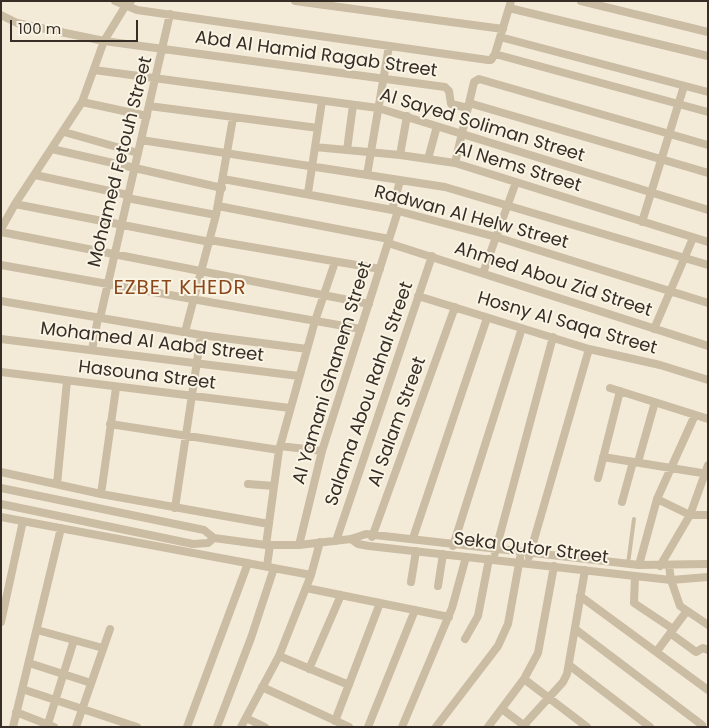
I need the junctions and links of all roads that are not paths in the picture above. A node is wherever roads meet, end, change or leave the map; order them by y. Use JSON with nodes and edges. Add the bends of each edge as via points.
{"nodes":[{"id":1,"x":115,"y":1,"type":"edge"},
{"id":2,"x":295,"y":1,"type":"edge"},
{"id":3,"x":581,"y":1,"type":"edge"},
{"id":4,"x":129,"y":3,"type":"edge"},
{"id":5,"x":510,"y":4,"type":"edge"},
{"id":6,"x":170,"y":14,"type":"junction"},
{"id":7,"x":1,"y":15,"type":"edge"},
{"id":8,"x":708,"y":32,"type":"edge"},
{"id":9,"x":502,"y":33,"type":"junction"},
{"id":10,"x":104,"y":42,"type":"junction"},
{"id":11,"x":389,"y":46,"type":"junction"},
{"id":12,"x":163,"y":50,"type":"junction"},
{"id":13,"x":495,"y":54,"type":"junction"},
{"id":14,"x":708,"y":56,"type":"edge"},
{"id":15,"x":94,"y":70,"type":"junction"},
{"id":16,"x":156,"y":79,"type":"junction"},
{"id":17,"x":383,"y":79,"type":"junction"},
{"id":18,"x":684,"y":86,"type":"junction"},
{"id":19,"x":708,"y":92,"type":"edge"},
{"id":20,"x":322,"y":101,"type":"junction"},
{"id":21,"x":82,"y":102,"type":"junction"},
{"id":22,"x":678,"y":104,"type":"junction"},
{"id":23,"x":353,"y":105,"type":"junction"},
{"id":24,"x":149,"y":106,"type":"junction"},
{"id":25,"x":468,"y":106,"type":"junction"},
{"id":26,"x":378,"y":108,"type":"junction"},
{"id":27,"x":708,"y":112,"type":"edge"},
{"id":28,"x":147,"y":116,"type":"junction"},
{"id":29,"x":406,"y":116,"type":"junction"},
{"id":30,"x":233,"y":118,"type":"junction"},
{"id":31,"x":437,"y":126,"type":"junction"},
{"id":32,"x":318,"y":128,"type":"junction"},
{"id":33,"x":64,"y":132,"type":"junction"},
{"id":34,"x":462,"y":134,"type":"junction"},
{"id":35,"x":669,"y":134,"type":"junction"},
{"id":36,"x":141,"y":140,"type":"junction"},
{"id":37,"x":708,"y":145,"type":"edge"},
{"id":38,"x":315,"y":147,"type":"junction"},
{"id":39,"x":52,"y":149,"type":"junction"},
{"id":40,"x":347,"y":150,"type":"junction"},
{"id":41,"x":371,"y":152,"type":"junction"},
{"id":42,"x":138,"y":153,"type":"junction"},
{"id":43,"x":227,"y":154,"type":"junction"},
{"id":44,"x":400,"y":155,"type":"junction"},
{"id":45,"x":428,"y":159,"type":"junction"},
{"id":46,"x":661,"y":160,"type":"junction"},
{"id":47,"x":455,"y":163,"type":"junction"},
{"id":48,"x":312,"y":168,"type":"junction"},
{"id":49,"x":134,"y":169,"type":"junction"},
{"id":50,"x":708,"y":174,"type":"edge"},
{"id":51,"x":35,"y":175,"type":"junction"},
{"id":52,"x":367,"y":176,"type":"junction"},
{"id":53,"x":223,"y":178,"type":"junction"},
{"id":54,"x":400,"y":180,"type":"junction"},
{"id":55,"x":516,"y":182,"type":"junction"},
{"id":56,"x":222,"y":188,"type":"junction"},
{"id":57,"x":651,"y":192,"type":"junction"},
{"id":58,"x":308,"y":193,"type":"junction"},
{"id":59,"x":127,"y":196,"type":"junction"},
{"id":60,"x":14,"y":204,"type":"junction"},
{"id":61,"x":508,"y":204,"type":"junction"},
{"id":62,"x":218,"y":206,"type":"junction"},
{"id":63,"x":708,"y":210,"type":"edge"},
{"id":64,"x":395,"y":211,"type":"junction"},
{"id":65,"x":216,"y":215,"type":"junction"},
{"id":66,"x":642,"y":222,"type":"junction"},
{"id":67,"x":121,"y":224,"type":"junction"},
{"id":68,"x":1,"y":231,"type":"edge"},
{"id":69,"x":496,"y":237,"type":"junction"},
{"id":70,"x":693,"y":238,"type":"junction"},
{"id":71,"x":210,"y":241,"type":"junction"},
{"id":72,"x":389,"y":241,"type":"junction"},
{"id":73,"x":708,"y":242,"type":"edge"},
{"id":74,"x":114,"y":255,"type":"junction"},
{"id":75,"x":432,"y":256,"type":"junction"},
{"id":76,"x":684,"y":258,"type":"junction"},
{"id":77,"x":335,"y":262,"type":"junction"},
{"id":78,"x":1,"y":265,"type":"edge"},
{"id":79,"x":708,"y":265,"type":"edge"},
{"id":80,"x":380,"y":269,"type":"junction"},
{"id":81,"x":202,"y":272,"type":"junction"},
{"id":82,"x":483,"y":273,"type":"junction"},
{"id":83,"x":107,"y":284,"type":"junction"},
{"id":84,"x":670,"y":291,"type":"junction"},
{"id":85,"x":323,"y":295,"type":"junction"},
{"id":86,"x":418,"y":296,"type":"junction"},
{"id":87,"x":194,"y":300,"type":"junction"},
{"id":88,"x":1,"y":301,"type":"edge"},
{"id":89,"x":708,"y":302,"type":"edge"},
{"id":90,"x":369,"y":304,"type":"junction"},
{"id":91,"x":454,"y":308,"type":"junction"},
{"id":92,"x":99,"y":318,"type":"junction"},
{"id":93,"x":487,"y":318,"type":"junction"},
{"id":94,"x":315,"y":321,"type":"junction"},
{"id":95,"x":522,"y":328,"type":"junction"},
{"id":96,"x":361,"y":329,"type":"junction"},
{"id":97,"x":654,"y":329,"type":"junction"},
{"id":98,"x":185,"y":332,"type":"junction"},
{"id":99,"x":201,"y":335,"type":"junction"},
{"id":100,"x":553,"y":337,"type":"junction"},
{"id":101,"x":1,"y":339,"type":"edge"},
{"id":102,"x":708,"y":346,"type":"edge"},
{"id":103,"x":307,"y":349,"type":"junction"},
{"id":104,"x":589,"y":349,"type":"junction"},
{"id":105,"x":92,"y":350,"type":"junction"},
{"id":106,"x":197,"y":363,"type":"junction"},
{"id":107,"x":1,"y":372,"type":"edge"},
{"id":108,"x":299,"y":376,"type":"junction"},
{"id":109,"x":708,"y":380,"type":"edge"},
{"id":110,"x":67,"y":381,"type":"junction"},
{"id":111,"x":116,"y":388,"type":"junction"},
{"id":112,"x":610,"y":388,"type":"dead end"},
{"id":113,"x":620,"y":391,"type":"junction"},
{"id":114,"x":192,"y":396,"type":"junction"},
{"id":115,"x":655,"y":402,"type":"junction"},
{"id":116,"x":290,"y":408,"type":"junction"},
{"id":117,"x":695,"y":415,"type":"junction"},
{"id":118,"x":708,"y":419,"type":"edge"},
{"id":119,"x":110,"y":424,"type":"junction"},
{"id":120,"x":186,"y":436,"type":"junction"},
{"id":121,"x":279,"y":448,"type":"junction"},
{"id":122,"x":322,"y":451,"type":"junction"},
{"id":123,"x":603,"y":457,"type":"junction"},
{"id":124,"x":635,"y":462,"type":"junction"},
{"id":125,"x":671,"y":468,"type":"junction"},
{"id":126,"x":707,"y":471,"type":"edge"},
{"id":127,"x":1,"y":472,"type":"edge"},
{"id":128,"x":598,"y":478,"type":"dead end"},
{"id":129,"x":57,"y":484,"type":"junction"},
{"id":130,"x":248,"y":484,"type":"dead end"},
{"id":131,"x":274,"y":486,"type":"junction"},
{"id":132,"x":1,"y":488,"type":"edge"},
{"id":133,"x":101,"y":494,"type":"junction"},
{"id":134,"x":657,"y":500,"type":"junction"},
{"id":135,"x":622,"y":502,"type":"dead end"},
{"id":136,"x":1,"y":504,"type":"edge"},
{"id":137,"x":174,"y":508,"type":"junction"},
{"id":138,"x":690,"y":515,"type":"junction"},
{"id":139,"x":708,"y":515,"type":"edge"},
{"id":140,"x":1,"y":517,"type":"edge"},
{"id":141,"x":634,"y":519,"type":"dead end"},
{"id":142,"x":23,"y":521,"type":"junction"},
{"id":143,"x":269,"y":524,"type":"junction"},
{"id":144,"x":61,"y":528,"type":"junction"},
{"id":145,"x":373,"y":534,"type":"junction"},
{"id":146,"x":214,"y":538,"type":"junction"},
{"id":147,"x":413,"y":538,"type":"junction"},
{"id":148,"x":351,"y":539,"type":"junction"},
{"id":149,"x":336,"y":541,"type":"junction"},
{"id":150,"x":320,"y":542,"type":"junction"},
{"id":151,"x":454,"y":543,"type":"junction"},
{"id":152,"x":268,"y":545,"type":"junction"},
{"id":153,"x":299,"y":545,"type":"junction"},
{"id":154,"x":369,"y":546,"type":"junction"},
{"id":155,"x":496,"y":548,"type":"junction"},
{"id":156,"x":416,"y":551,"type":"junction"},
{"id":157,"x":521,"y":551,"type":"junction"},
{"id":158,"x":530,"y":552,"type":"junction"},
{"id":159,"x":447,"y":554,"type":"junction"},
{"id":160,"x":466,"y":557,"type":"junction"},
{"id":161,"x":492,"y":559,"type":"junction"},
{"id":162,"x":519,"y":562,"type":"junction"},
{"id":163,"x":248,"y":563,"type":"junction"},
{"id":164,"x":528,"y":563,"type":"junction"},
{"id":165,"x":628,"y":564,"type":"junction"},
{"id":166,"x":708,"y":564,"type":"edge"},
{"id":167,"x":638,"y":565,"type":"junction"},
{"id":168,"x":554,"y":566,"type":"junction"},
{"id":169,"x":660,"y":566,"type":"junction"},
{"id":170,"x":669,"y":566,"type":"junction"},
{"id":171,"x":271,"y":567,"type":"junction"},
{"id":172,"x":585,"y":570,"type":"junction"},
{"id":173,"x":311,"y":575,"type":"junction"},
{"id":174,"x":635,"y":576,"type":"junction"},
{"id":175,"x":708,"y":577,"type":"edge"},
{"id":176,"x":671,"y":580,"type":"junction"},
{"id":177,"x":411,"y":582,"type":"dead end"},
{"id":178,"x":438,"y":586,"type":"dead end"},
{"id":179,"x":306,"y":588,"type":"junction"},
{"id":180,"x":340,"y":595,"type":"junction"},
{"id":181,"x":580,"y":596,"type":"junction"},
{"id":182,"x":380,"y":603,"type":"junction"},
{"id":183,"x":415,"y":610,"type":"junction"},
{"id":184,"x":686,"y":612,"type":"junction"},
{"id":185,"x":449,"y":617,"type":"junction"},
{"id":186,"x":1,"y":622,"type":"edge"},
{"id":187,"x":708,"y":625,"type":"edge"},
{"id":188,"x":110,"y":629,"type":"dead end"},
{"id":189,"x":575,"y":629,"type":"junction"},
{"id":190,"x":37,"y":630,"type":"junction"},
{"id":191,"x":671,"y":631,"type":"junction"},
{"id":192,"x":465,"y":639,"type":"dead end"},
{"id":193,"x":74,"y":640,"type":"junction"},
{"id":194,"x":103,"y":648,"type":"junction"},
{"id":195,"x":708,"y":650,"type":"edge"},
{"id":196,"x":657,"y":651,"type":"junction"},
{"id":197,"x":278,"y":656,"type":"junction"},
{"id":198,"x":28,"y":663,"type":"junction"},
{"id":199,"x":569,"y":665,"type":"junction"},
{"id":200,"x":309,"y":668,"type":"junction"},
{"id":201,"x":65,"y":675,"type":"junction"},
{"id":202,"x":524,"y":679,"type":"junction"},
{"id":203,"x":91,"y":683,"type":"junction"},
{"id":204,"x":349,"y":685,"type":"junction"},
{"id":205,"x":262,"y":687,"type":"junction"},
{"id":206,"x":22,"y":689,"type":"junction"},
{"id":207,"x":708,"y":690,"type":"edge"},
{"id":208,"x":549,"y":698,"type":"junction"},
{"id":209,"x":57,"y":700,"type":"junction"},
{"id":210,"x":82,"y":708,"type":"junction"},
{"id":211,"x":502,"y":709,"type":"junction"},
{"id":212,"x":16,"y":712,"type":"junction"},
{"id":213,"x":246,"y":718,"type":"junction"},
{"id":214,"x":336,"y":721,"type":"junction"},
{"id":215,"x":703,"y":724,"type":"edge"},
{"id":216,"x":50,"y":726,"type":"edge"},
{"id":217,"x":525,"y":726,"type":"edge"},
{"id":218,"x":13,"y":727,"type":"edge"},
{"id":219,"x":76,"y":727,"type":"edge"},
{"id":220,"x":137,"y":727,"type":"edge"},
{"id":221,"x":187,"y":727,"type":"edge"},
{"id":222,"x":217,"y":727,"type":"edge"},
{"id":223,"x":241,"y":727,"type":"edge"},
{"id":224,"x":265,"y":727,"type":"edge"},
{"id":225,"x":349,"y":727,"type":"edge"},
{"id":226,"x":368,"y":727,"type":"edge"},
{"id":227,"x":402,"y":727,"type":"edge"},
{"id":228,"x":436,"y":727,"type":"edge"},
{"id":229,"x":488,"y":727,"type":"edge"},
{"id":230,"x":587,"y":727,"type":"edge"},
{"id":231,"x":650,"y":727,"type":"edge"}],
"edges":[{"from":1,"to":4,"type":"street"},
{"from":2,"to":9,"type":"street"},
{"from":3,"to":8,"type":"street"},
{"from":4,"to":6,"type":"street","via":[[137,10]]},
{"from":4,"to":10,"type":"street"},
{"from":5,"to":9,"type":"street"},
{"from":5,"to":14,"type":"street"},
{"from":6,"to":11,"type":"street"},
{"from":6,"to":12,"type":"street","name":"Mohamed Fetouh Street"},
{"from":7,"to":10,"type":"street","name":"Abd Al Hamid Ragab Street","via":[[17,23]]},
{"from":9,"to":13,"type":"street"},
{"from":9,"to":18,"type":"street"},
{"from":10,"to":12,"type":"street","name":"Abd Al Hamid Ragab Street"},
{"from":10,"to":15,"type":"street"},
{"from":11,"to":13,"type":"street","via":[[488,60]]},
{"from":11,"to":17,"type":"street"},
{"from":12,"to":16,"type":"street","name":"Mohamed Fetouh Street"},
{"from":12,"to":17,"type":"street","name":"Abd Al Hamid Ragab Street"},
{"from":13,"to":22,"type":"street"},
{"from":15,"to":16,"type":"street","name":"Al Sayed Soliman Street"},
{"from":15,"to":21,"type":"street"},
{"from":16,"to":20,"type":"street","name":"Al Sayed Soliman Street"},
{"from":16,"to":24,"type":"street","name":"Mohamed Fetouh Street"},
{"from":17,"to":25,"type":"street","name":"Abd Al Hamid Ragab Street","via":[[445,87],[451,104]]},
{"from":17,"to":26,"type":"street"},
{"from":18,"to":19,"type":"street"},
{"from":18,"to":22,"type":"street"},
{"from":20,"to":23,"type":"street","name":"Al Sayed Soliman Street"},
{"from":20,"to":32,"type":"street"},
{"from":21,"to":28,"type":"street"},
{"from":21,"to":33,"type":"street"},
{"from":22,"to":27,"type":"street"},
{"from":22,"to":35,"type":"street"},
{"from":23,"to":26,"type":"street","name":"Al Sayed Soliman Street"},
{"from":23,"to":40,"type":"street"},
{"from":24,"to":28,"type":"street","name":"Mohamed Fetouh Street"},
{"from":24,"to":30,"type":"street"},
{"from":25,"to":34,"type":"street"},
{"from":25,"to":35,"type":"street","via":[[474,82],[480,79]]},
{"from":25,"to":46,"type":"street","name":"Abd Al Hamid Ragab Street"},
{"from":26,"to":29,"type":"street","name":"Al Sayed Soliman Street"},
{"from":26,"to":41,"type":"street"},
{"from":28,"to":36,"type":"street","name":"Mohamed Fetouh Street"},
{"from":29,"to":31,"type":"street","name":"Al Sayed Soliman Street"},
{"from":29,"to":44,"type":"street"},
{"from":30,"to":32,"type":"street"},
{"from":30,"to":43,"type":"street"},
{"from":31,"to":34,"type":"street","name":"Al Sayed Soliman Street"},
{"from":31,"to":45,"type":"street"},
{"from":32,"to":38,"type":"street"},
{"from":33,"to":39,"type":"street"},
{"from":33,"to":42,"type":"street"},
{"from":34,"to":47,"type":"street"},
{"from":34,"to":57,"type":"street","name":"Al Sayed Soliman Street"},
{"from":35,"to":37,"type":"street"},
{"from":35,"to":46,"type":"street"},
{"from":36,"to":42,"type":"street","name":"Mohamed Fetouh Street"},
{"from":36,"to":43,"type":"street"},
{"from":38,"to":40,"type":"street","name":"Al Nems Street"},
{"from":38,"to":48,"type":"street"},
{"from":39,"to":49,"type":"street"},
{"from":39,"to":51,"type":"street"},
{"from":40,"to":41,"type":"street","name":"Al Nems Street"},
{"from":41,"to":44,"type":"street","name":"Al Nems Street"},
{"from":41,"to":52,"type":"street"},
{"from":42,"to":49,"type":"street","name":"Mohamed Fetouh Street"},
{"from":43,"to":48,"type":"street"},
{"from":43,"to":53,"type":"street"},
{"from":44,"to":45,"type":"street","name":"Al Nems Street"},
{"from":45,"to":47,"type":"street","name":"Al Nems Street"},
{"from":46,"to":50,"type":"street","name":"Abd Al Hamid Ragab Street"},
{"from":46,"to":57,"type":"street"},
{"from":47,"to":55,"type":"street","name":"Al Nems Street"},
{"from":48,"to":52,"type":"street"},
{"from":48,"to":58,"type":"street"},
{"from":49,"to":56,"type":"street"},
{"from":49,"to":59,"type":"street","name":"Mohamed Fetouh Street"},
{"from":51,"to":59,"type":"street"},
{"from":51,"to":60,"type":"street"},
{"from":52,"to":54,"type":"street"},
{"from":53,"to":56,"type":"street"},
{"from":53,"to":58,"type":"street","name":"Radwan Al Helw Street"},
{"from":54,"to":61,"type":"street","via":[[445,187]]},
{"from":54,"to":64,"type":"street","name":"Al Yamani Ghanem Street"},
{"from":55,"to":61,"type":"street"},
{"from":55,"to":66,"type":"street","name":"Al Nems Street"},
{"from":56,"to":62,"type":"street"},
{"from":57,"to":63,"type":"street","name":"Al Sayed Soliman Street"},
{"from":57,"to":66,"type":"street"},
{"from":58,"to":64,"type":"street","name":"Radwan Al Helw Street"},
{"from":59,"to":65,"type":"street"},
{"from":59,"to":67,"type":"street","name":"Mohamed Fetouh Street"},
{"from":60,"to":67,"type":"street"},
{"from":60,"to":68,"type":"street"},
{"from":61,"to":69,"type":"street"},
{"from":61,"to":76,"type":"street"},
{"from":62,"to":65,"type":"street"},
{"from":62,"to":72,"type":"street","name":"Ahmed Abou Zid Street"},
{"from":64,"to":69,"type":"street","name":"Radwan Al Helw Street"},
{"from":64,"to":72,"type":"street","name":"Al Yamani Ghanem Street"},
{"from":65,"to":71,"type":"street"},
{"from":66,"to":70,"type":"street","name":"Al Nems Street"},
{"from":67,"to":71,"type":"street"},
{"from":67,"to":74,"type":"street","name":"Mohamed Fetouh Street"},
{"from":68,"to":74,"type":"street"},
{"from":69,"to":82,"type":"street"},
{"from":69,"to":84,"type":"street","name":"Radwan Al Helw Street"},
{"from":70,"to":73,"type":"street","name":"Al Nems Street"},
{"from":70,"to":76,"type":"street"},
{"from":71,"to":77,"type":"street"},
{"from":71,"to":81,"type":"street"},
{"from":72,"to":75,"type":"street","name":"Ahmed Abou Zid Street"},
{"from":72,"to":80,"type":"street","name":"Al Yamani Ghanem Street"},
{"from":74,"to":81,"type":"street"},
{"from":74,"to":83,"type":"street","name":"Mohamed Fetouh Street"},
{"from":75,"to":82,"type":"street","name":"Ahmed Abou Zid Street"},
{"from":75,"to":86,"type":"street","name":"Salama Abou Rahal Street"},
{"from":76,"to":79,"type":"street"},
{"from":76,"to":84,"type":"street"},
{"from":77,"to":80,"type":"street"},
{"from":77,"to":85,"type":"street"},
{"from":78,"to":83,"type":"street"},
{"from":80,"to":90,"type":"street","name":"Al Yamani Ghanem Street"},
{"from":81,"to":85,"type":"street"},
{"from":81,"to":87,"type":"street"},
{"from":82,"to":97,"type":"street","name":"Ahmed Abou Zid Street"},
{"from":83,"to":87,"type":"street"},
{"from":83,"to":92,"type":"street","name":"Mohamed Fetouh Street"},
{"from":84,"to":89,"type":"street","name":"Radwan Al Helw Street"},
{"from":84,"to":97,"type":"street"},
{"from":85,"to":90,"type":"street"},
{"from":85,"to":94,"type":"street"},
{"from":86,"to":91,"type":"street","name":"Hosny Al Saqa Street"},
{"from":86,"to":149,"type":"street","name":"Salama Abou Rahal Street"},
{"from":87,"to":94,"type":"street"},
{"from":87,"to":98,"type":"street"},
{"from":88,"to":92,"type":"street"},
{"from":90,"to":96,"type":"street","name":"Al Yamani Ghanem Street"},
{"from":91,"to":93,"type":"street","name":"Hosny Al Saqa Street"},
{"from":91,"to":145,"type":"street","name":"Al Salam Street"},
{"from":92,"to":98,"type":"street"},
{"from":92,"to":105,"type":"street","name":"Mohamed Fetouh Street"},
{"from":93,"to":95,"type":"street","name":"Hosny Al Saqa Street"},
{"from":93,"to":147,"type":"street"},
{"from":94,"to":96,"type":"street"},
{"from":94,"to":103,"type":"street"},
{"from":95,"to":100,"type":"street","name":"Hosny Al Saqa Street"},
{"from":95,"to":151,"type":"street"},
{"from":96,"to":122,"type":"street","name":"Al Yamani Ghanem Street"},
{"from":97,"to":102,"type":"street","name":"Ahmed Abou Zid Street"},
{"from":98,"to":99,"type":"street"},
{"from":99,"to":103,"type":"street"},
{"from":99,"to":106,"type":"street"},
{"from":100,"to":104,"type":"street","name":"Hosny Al Saqa Street"},
{"from":100,"to":155,"type":"street"},
{"from":101,"to":105,"type":"street","name":"Mohamed Al Aabd Street"},
{"from":103,"to":108,"type":"street"},
{"from":104,"to":109,"type":"street","name":"Hosny Al Saqa Street"},
{"from":104,"to":158,"type":"street"},
{"from":105,"to":106,"type":"street","name":"Mohamed Al Aabd Street"},
{"from":106,"to":108,"type":"street","name":"Mohamed Al Aabd Street"},
{"from":106,"to":114,"type":"street"},
{"from":107,"to":110,"type":"street","name":"Hasouna Street"},
{"from":108,"to":116,"type":"street"},
{"from":110,"to":111,"type":"street","name":"Hasouna Street"},
{"from":110,"to":129,"type":"street"},
{"from":111,"to":114,"type":"street","name":"Hasouna Street"},
{"from":111,"to":119,"type":"street"},
{"from":112,"to":113,"type":"street"},
{"from":113,"to":115,"type":"street"},
{"from":113,"to":123,"type":"street"},
{"from":114,"to":116,"type":"street","name":"Hasouna Street"},
{"from":114,"to":120,"type":"street"},
{"from":115,"to":117,"type":"street"},
{"from":115,"to":124,"type":"street"},
{"from":116,"to":121,"type":"street"},
{"from":117,"to":118,"type":"street"},
{"from":117,"to":125,"type":"street"},
{"from":119,"to":120,"type":"street"},
{"from":119,"to":133,"type":"street"},
{"from":120,"to":121,"type":"street"},
{"from":120,"to":137,"type":"street"},
{"from":121,"to":122,"type":"street"},
{"from":121,"to":131,"type":"street"},
{"from":122,"to":153,"type":"street","name":"Al Yamani Ghanem Street"},
{"from":123,"to":124,"type":"street"},
{"from":123,"to":128,"type":"street"},
{"from":124,"to":125,"type":"street"},
{"from":124,"to":135,"type":"street"},
{"from":125,"to":126,"type":"street"},
{"from":125,"to":134,"type":"street"},
{"from":126,"to":138,"type":"street"},
{"from":127,"to":129,"type":"street"},
{"from":129,"to":133,"type":"street"},
{"from":130,"to":131,"type":"street"},
{"from":131,"to":143,"type":"street"},
{"from":132,"to":146,"type":"street","name":"Seka Qutor Street","via":[[204,530]]},
{"from":133,"to":137,"type":"street"},
{"from":134,"to":138,"type":"street"},
{"from":134,"to":167,"type":"street"},
{"from":136,"to":146,"type":"street","name":"Seka Qutor Street","via":[[193,544],[208,543]]},
{"from":137,"to":143,"type":"street"},
{"from":138,"to":139,"type":"street"},
{"from":138,"to":169,"type":"street"},
{"from":140,"to":142,"type":"street"},
{"from":141,"to":165,"type":"lane"},
{"from":142,"to":144,"type":"street"},
{"from":142,"to":186,"type":"street"},
{"from":143,"to":152,"type":"street"},
{"from":144,"to":163,"type":"street"},
{"from":144,"to":190,"type":"street"},
{"from":145,"to":147,"type":"street","name":"Seka Qutor Street"},
{"from":145,"to":148,"type":"street","name":"Seka Qutor Street"},
{"from":145,"to":154,"type":"street","name":"Al Salam Street"},
{"from":146,"to":152,"type":"street","name":"Seka Qutor Street"},
{"from":147,"to":151,"type":"street","name":"Seka Qutor Street"},
{"from":148,"to":149,"type":"street","name":"Seka Qutor Street"},
{"from":148,"to":154,"type":"street","name":"Seka Qutor Street"},
{"from":149,"to":150,"type":"street","name":"Seka Qutor Street"},
{"from":150,"to":153,"type":"street","name":"Seka Qutor Street"},
{"from":150,"to":173,"type":"street"},
{"from":151,"to":155,"type":"street","name":"Seka Qutor Street"},
{"from":151,"to":159,"type":"street"},
{"from":152,"to":153,"type":"street","name":"Seka Qutor Street"},
{"from":152,"to":171,"type":"street"},
{"from":154,"to":156,"type":"street","name":"Seka Qutor Street"},
{"from":155,"to":157,"type":"street","name":"Seka Qutor Street"},
{"from":155,"to":161,"type":"street"},
{"from":156,"to":159,"type":"street","name":"Seka Qutor Street"},
{"from":156,"to":177,"type":"street"},
{"from":157,"to":158,"type":"street","name":"Seka Qutor Street"},
{"from":157,"to":162,"type":"street"},
{"from":158,"to":164,"type":"street"},
{"from":158,"to":165,"type":"street","name":"Seka Qutor Street"},
{"from":159,"to":160,"type":"street","name":"Seka Qutor Street"},
{"from":159,"to":178,"type":"street"},
{"from":160,"to":161,"type":"street","name":"Seka Qutor Street"},
{"from":160,"to":185,"type":"street"},
{"from":161,"to":162,"type":"street","name":"Seka Qutor Street"},
{"from":161,"to":192,"type":"street","via":[[478,616]]},
{"from":162,"to":164,"type":"street","name":"Seka Qutor Street"},
{"from":162,"to":228,"type":"street","via":[[508,624],[498,646]]},
{"from":163,"to":171,"type":"street"},
{"from":163,"to":221,"type":"street"},
{"from":164,"to":168,"type":"street","name":"Seka Qutor Street"},
{"from":165,"to":167,"type":"street","name":"Seka Qutor Street"},
{"from":166,"to":170,"type":"street","name":"Seka Qutor Street"},
{"from":167,"to":169,"type":"street","name":"Seka Qutor Street"},
{"from":168,"to":172,"type":"street","name":"Seka Qutor Street"},
{"from":168,"to":202,"type":"street","via":[[541,643]]},
{"from":169,"to":170,"type":"street","name":"Seka Qutor Street"},
{"from":170,"to":176,"type":"street"},
{"from":171,"to":173,"type":"street"},
{"from":171,"to":222,"type":"street","via":[[251,638]]},
{"from":172,"to":174,"type":"street","name":"Seka Qutor Street"},
{"from":172,"to":181,"type":"street"},
{"from":173,"to":179,"type":"street"},
{"from":174,"to":176,"type":"street","name":"Seka Qutor Street"},
{"from":174,"to":191,"type":"street","via":[[634,603]]},
{"from":175,"to":176,"type":"street","name":"Seka Qutor Street"},
{"from":176,"to":184,"type":"street","via":[[678,602]]},
{"from":179,"to":180,"type":"street"},
{"from":179,"to":197,"type":"street"},
{"from":180,"to":182,"type":"street"},
{"from":180,"to":200,"type":"street"},
{"from":181,"to":189,"type":"street"},
{"from":181,"to":196,"type":"street"},
{"from":182,"to":183,"type":"street"},
{"from":182,"to":204,"type":"street"},
{"from":183,"to":185,"type":"street"},
{"from":183,"to":226,"type":"street"},
{"from":184,"to":187,"type":"street"},
{"from":184,"to":191,"type":"street"},
{"from":185,"to":227,"type":"street"},
{"from":188,"to":194,"type":"street"},
{"from":189,"to":199,"type":"street"},
{"from":189,"to":215,"type":"street"},
{"from":190,"to":193,"type":"street"},
{"from":190,"to":198,"type":"street"},
{"from":191,"to":195,"type":"street","via":[[696,652],[703,648]]},
{"from":191,"to":196,"type":"street"},
{"from":193,"to":194,"type":"street"},
{"from":193,"to":201,"type":"street"},
{"from":194,"to":203,"type":"street"},
{"from":196,"to":207,"type":"street"},
{"from":197,"to":200,"type":"street"},
{"from":197,"to":205,"type":"street"},
{"from":198,"to":201,"type":"street"},
{"from":198,"to":206,"type":"street"},
{"from":199,"to":208,"type":"street","via":[[565,678]]},
{"from":199,"to":231,"type":"street"},
{"from":200,"to":204,"type":"street"},
{"from":201,"to":203,"type":"street"},
{"from":201,"to":209,"type":"street"},
{"from":202,"to":208,"type":"street"},
{"from":202,"to":211,"type":"street"},
{"from":203,"to":210,"type":"street"},
{"from":204,"to":214,"type":"street"},
{"from":205,"to":213,"type":"street"},
{"from":205,"to":214,"type":"street"},
{"from":206,"to":209,"type":"street"},
{"from":206,"to":212,"type":"street"},
{"from":208,"to":217,"type":"street"},
{"from":208,"to":230,"type":"street"},
{"from":209,"to":210,"type":"street"},
{"from":209,"to":216,"type":"street"},
{"from":210,"to":219,"type":"street"},
{"from":210,"to":220,"type":"street"},
{"from":211,"to":217,"type":"street"},
{"from":211,"to":229,"type":"street"},
{"from":212,"to":216,"type":"street"},
{"from":212,"to":218,"type":"street"},
{"from":213,"to":223,"type":"street"},
{"from":213,"to":224,"type":"street"},
{"from":214,"to":225,"type":"street"}]}
